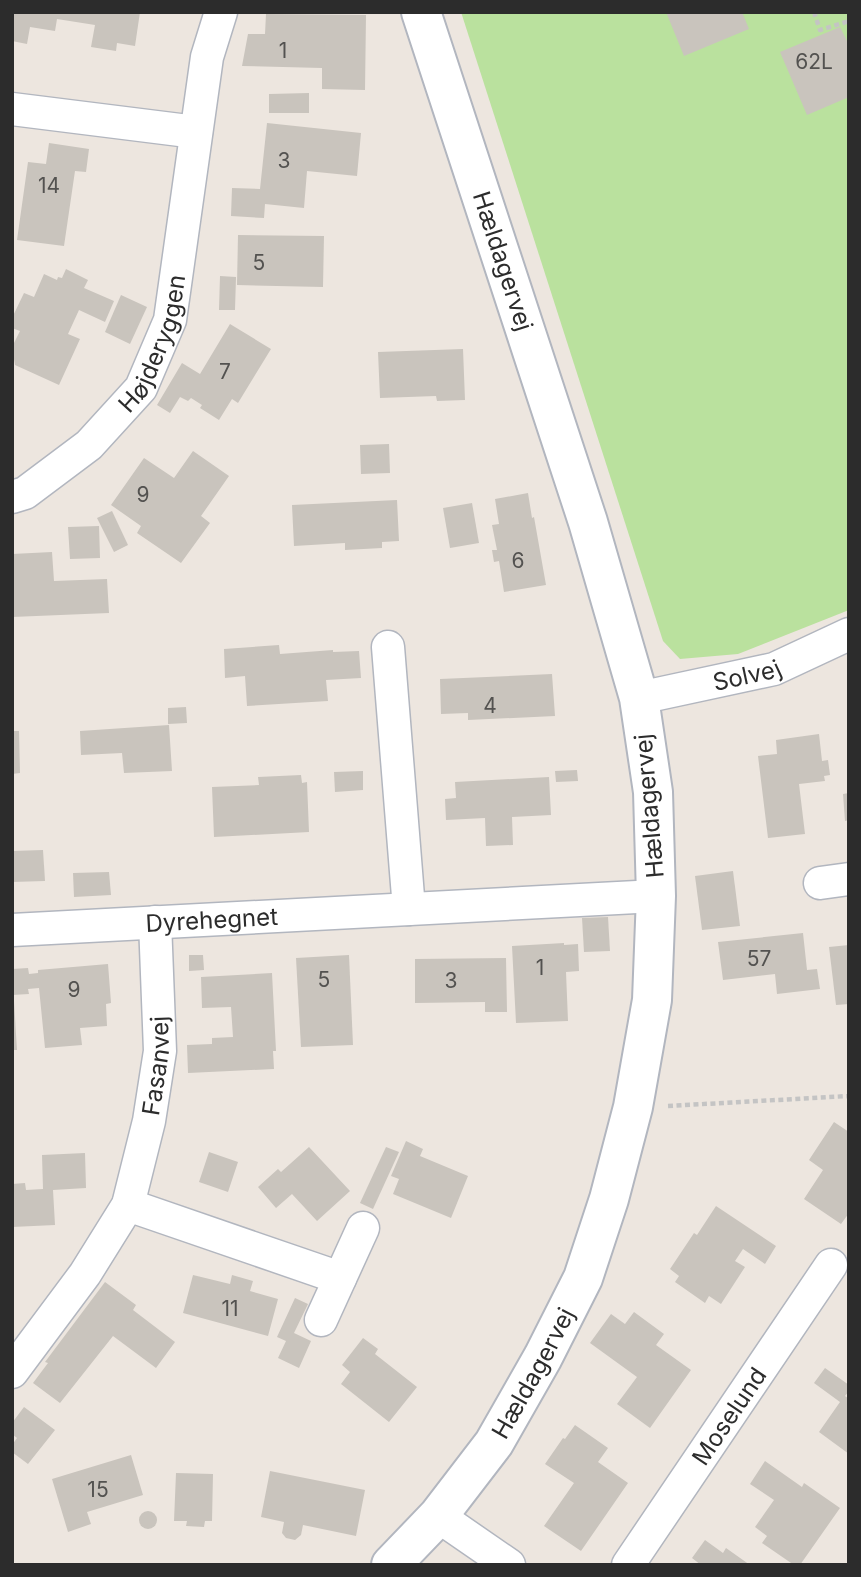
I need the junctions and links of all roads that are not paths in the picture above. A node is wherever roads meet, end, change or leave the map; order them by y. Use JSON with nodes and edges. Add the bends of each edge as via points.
{"nodes":[{"id":1,"x":221,"y":12,"type":"edge"},
{"id":2,"x":421,"y":12,"type":"edge"},
{"id":3,"x":12,"y":109,"type":"edge"},
{"id":4,"x":196,"y":132,"type":"junction"},
{"id":5,"x":12,"y":496,"type":"edge"},
{"id":6,"x":849,"y":634,"type":"edge"},
{"id":7,"x":388,"y":647,"type":"dead end"},
{"id":8,"x":639,"y":698,"type":"junction"},
{"id":9,"x":656,"y":896,"type":"junction"},
{"id":10,"x":409,"y":909,"type":"junction"},
{"id":11,"x":155,"y":922,"type":"junction"},
{"id":12,"x":12,"y":930,"type":"edge"},
{"id":13,"x":128,"y":1205,"type":"junction"},
{"id":14,"x":363,"y":1227,"type":"dead end"},
{"id":15,"x":831,"y":1265,"type":"dead end"},
{"id":16,"x":341,"y":1278,"type":"junction"},
{"id":17,"x":321,"y":1320,"type":"dead end"},
{"id":18,"x":12,"y":1372,"type":"edge"},
{"id":19,"x":438,"y":1517,"type":"junction"},
{"id":20,"x":391,"y":1565,"type":"edge"},
{"id":21,"x":509,"y":1565,"type":"edge"},
{"id":22,"x":628,"y":1565,"type":"edge"}],
"edges":[{"from":1,"to":4,"type":"street","name":"Højderyggen","via":[[207,57]]},
{"from":2,"to":8,"type":"street","name":"Hældagervej","via":[[588,522]]},
{"from":3,"to":4,"type":"street"},
{"from":4,"to":5,"type":"street","name":"Højderyggen","via":[[170,320],[141,388],[89,445],[24,493]]},
{"from":6,"to":8,"type":"street","name":"Solvej","via":[[774,669]]},
{"from":7,"to":10,"type":"street"},
{"from":8,"to":9,"type":"street","name":"Hældagervej","via":[[653,792]]},
{"from":9,"to":10,"type":"street","name":"Dyrehegnet"},
{"from":9,"to":19,"type":"street","name":"Hældagervej","via":[[652,1000],[633,1107],[583,1278],[494,1443]]},
{"from":10,"to":11,"type":"street","name":"Dyrehegnet"},
{"from":11,"to":12,"type":"street","name":"Dyrehegnet"},
{"from":11,"to":13,"type":"street","name":"Fasanvej","via":[[160,1051]]},
{"from":13,"to":16,"type":"street"},
{"from":13,"to":18,"type":"street","name":"Fasanvej"},
{"from":14,"to":16,"type":"street"},
{"from":15,"to":22,"type":"street","name":"Moselund"},
{"from":16,"to":17,"type":"street"},
{"from":19,"to":20,"type":"street","name":"Hældagervej"},
{"from":19,"to":21,"type":"street"}]}
